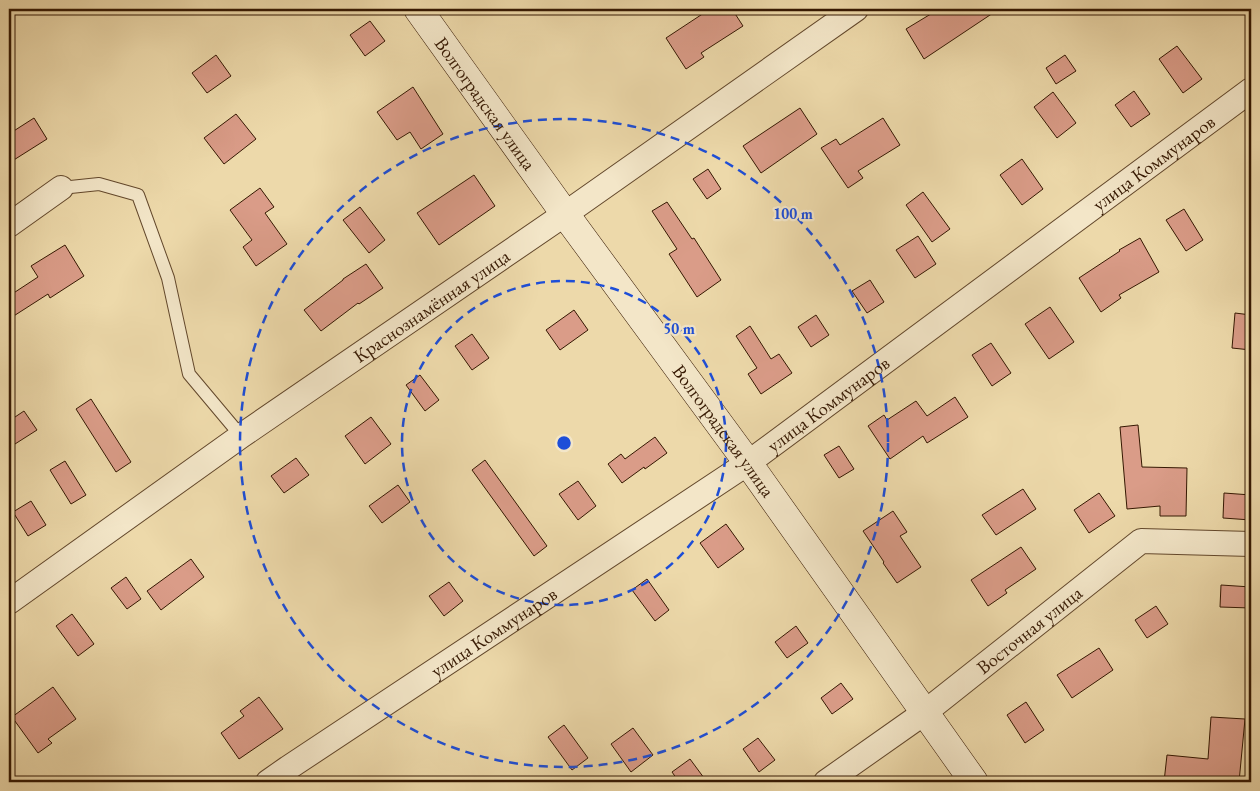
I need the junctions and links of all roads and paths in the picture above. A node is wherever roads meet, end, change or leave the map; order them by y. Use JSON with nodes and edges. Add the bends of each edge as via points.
{"nodes":[{"id":1,"x":418,"y":9,"type":"edge"},
{"id":2,"x":856,"y":9,"type":"edge"},
{"id":3,"x":1251,"y":90,"type":"edge"},
{"id":4,"x":61,"y":188,"type":"joint"},
{"id":5,"x":565,"y":214,"type":"junction"},
{"id":6,"x":9,"y":225,"type":"edge"},
{"id":7,"x":241,"y":436,"type":"junction"},
{"id":8,"x":748,"y":463,"type":"junction"},
{"id":9,"x":1251,"y":544,"type":"edge"},
{"id":10,"x":9,"y":602,"type":"edge"},
{"id":11,"x":924,"y":713,"type":"junction"},
{"id":12,"x":268,"y":782,"type":"edge"},
{"id":13,"x":826,"y":782,"type":"edge"},
{"id":14,"x":974,"y":782,"type":"edge"}],
"edges":[{"from":1,"to":5,"type":"main road","name":"Волгоградская улица"},
{"from":2,"to":5,"type":"street","name":"Краснознамённая улица"},
{"from":3,"to":8,"type":"street","name":"улица Коммунаров"},
{"from":4,"to":6,"type":"street"},
{"from":4,"to":7,"type":"lane","via":[[99,184],[138,195],[168,278],[188,374]]},
{"from":5,"to":7,"type":"street","name":"Краснознамённая улица"},
{"from":5,"to":8,"type":"main road","name":"Волгоградская улица"},
{"from":7,"to":10,"type":"street","name":"Краснознамённая улица"},
{"from":8,"to":11,"type":"main road","name":"Волгоградская улица"},
{"from":8,"to":12,"type":"street","name":"улица Коммунаров"},
{"from":9,"to":11,"type":"street","name":"Восточная улица","via":[[1141,541]]},
{"from":11,"to":13,"type":"street","name":"Восточная улица"},
{"from":11,"to":14,"type":"main road","name":"Волгоградская улица"}]}
